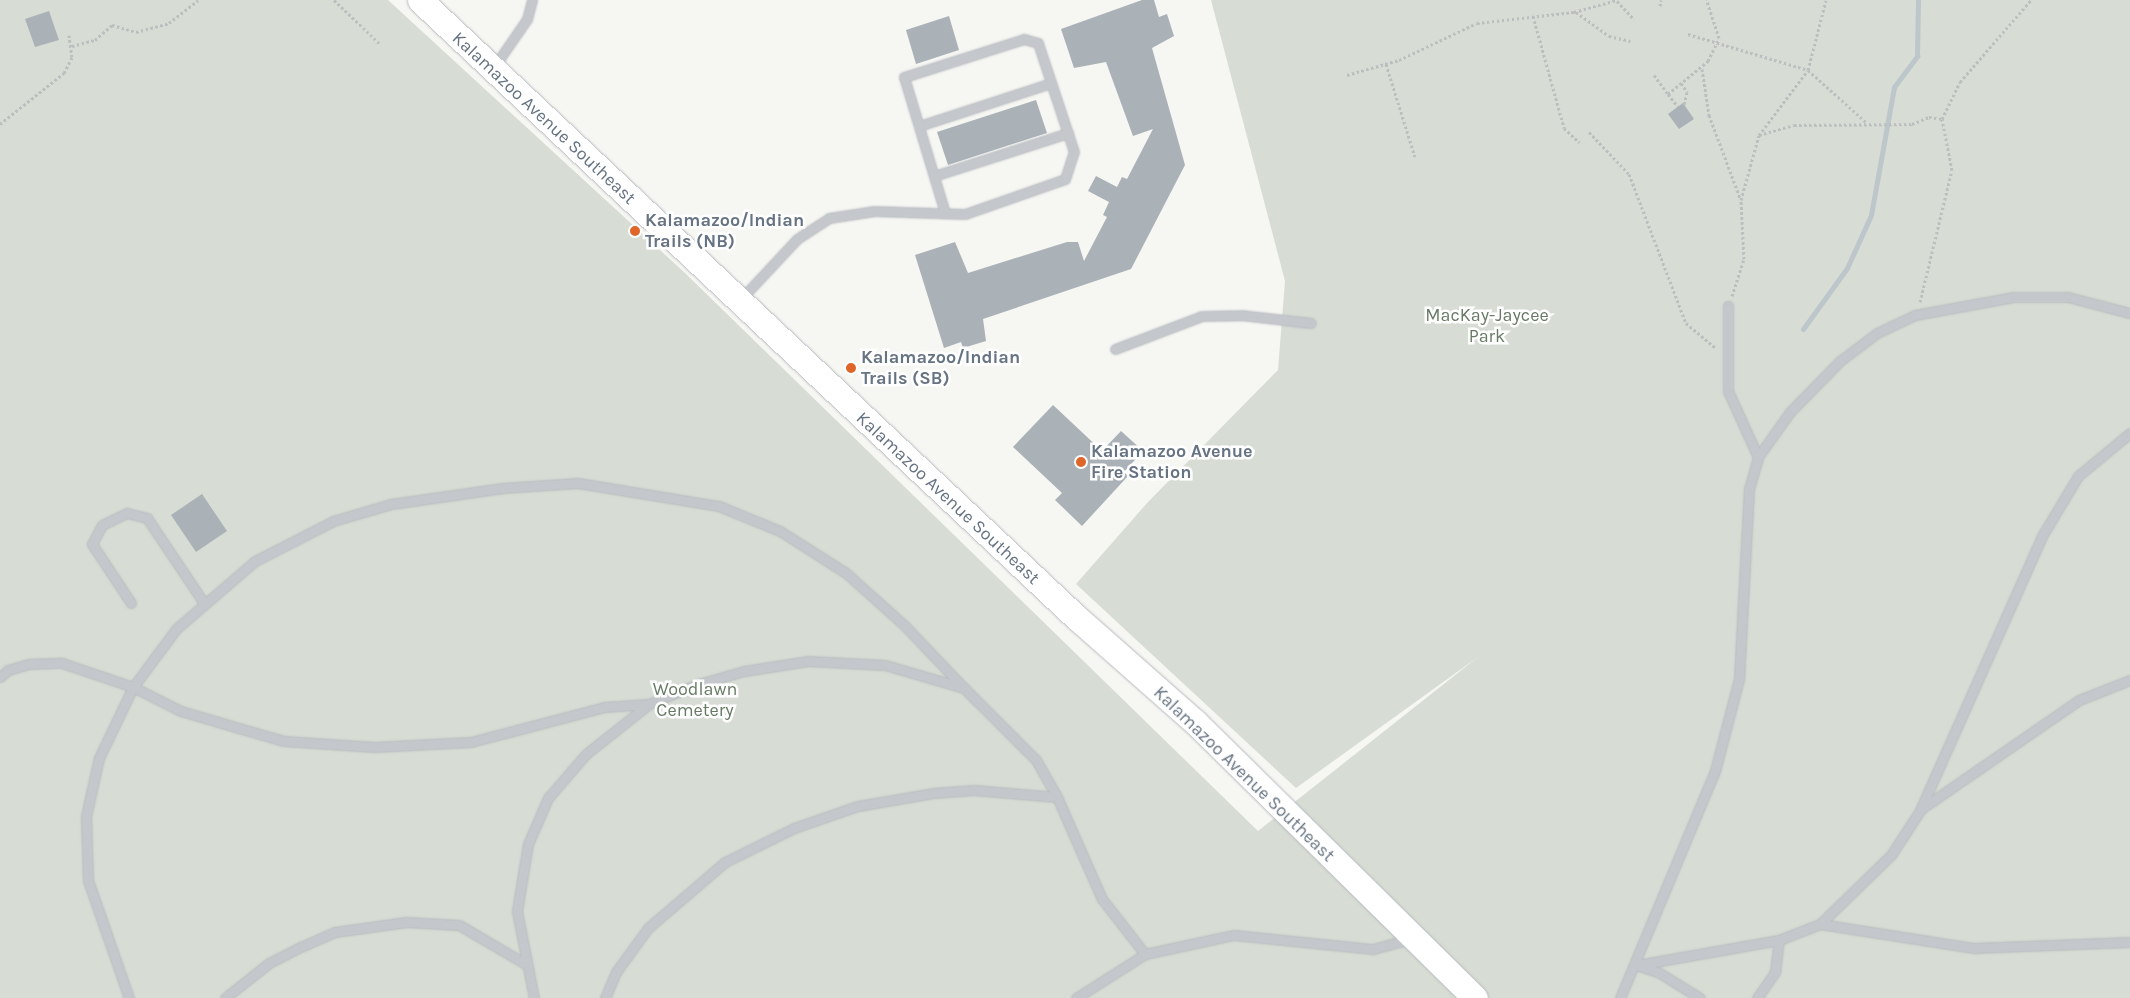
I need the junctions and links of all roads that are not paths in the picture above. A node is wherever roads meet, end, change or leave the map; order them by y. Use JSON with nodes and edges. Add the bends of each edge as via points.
{"nodes":[{"id":1,"x":420,"y":0,"type":"edge"},
{"id":2,"x":532,"y":0,"type":"edge"},
{"id":3,"x":492,"y":69,"type":"junction"},
{"id":4,"x":1051,"y":83,"type":"junction"},
{"id":5,"x":919,"y":126,"type":"junction"},
{"id":6,"x":1068,"y":134,"type":"junction"},
{"id":7,"x":934,"y":176,"type":"junction"},
{"id":8,"x":945,"y":213,"type":"junction"},
{"id":9,"x":738,"y":302,"type":"junction"},
{"id":10,"x":1728,"y":306,"type":"road end"},
{"id":11,"x":2130,"y":313,"type":"edge"},
{"id":12,"x":1311,"y":323,"type":"dead end"},
{"id":13,"x":1115,"y":349,"type":"dead end"},
{"id":14,"x":2130,"y":433,"type":"edge"},
{"id":15,"x":1758,"y":456,"type":"junction"},
{"id":16,"x":131,"y":603,"type":"dead end"},
{"id":17,"x":204,"y":603,"type":"junction"},
{"id":18,"x":0,"y":677,"type":"edge"},
{"id":19,"x":2130,"y":680,"type":"edge"},
{"id":20,"x":133,"y":687,"type":"junction"},
{"id":21,"x":964,"y":688,"type":"junction"},
{"id":22,"x":649,"y":704,"type":"junction"},
{"id":23,"x":1057,"y":797,"type":"junction"},
{"id":24,"x":1921,"y":809,"type":"junction"},
{"id":25,"x":1820,"y":924,"type":"junction"},
{"id":26,"x":1412,"y":939,"type":"junction"},
{"id":27,"x":1779,"y":940,"type":"junction"},
{"id":28,"x":2130,"y":942,"type":"edge"},
{"id":29,"x":1146,"y":954,"type":"junction"},
{"id":30,"x":524,"y":963,"type":"junction"},
{"id":31,"x":1637,"y":965,"type":"junction"},
{"id":32,"x":129,"y":998,"type":"edge"},
{"id":33,"x":225,"y":998,"type":"edge"},
{"id":34,"x":534,"y":998,"type":"edge"},
{"id":35,"x":605,"y":998,"type":"edge"},
{"id":36,"x":1076,"y":998,"type":"edge"},
{"id":37,"x":1475,"y":998,"type":"edge"},
{"id":38,"x":1620,"y":998,"type":"edge"},
{"id":39,"x":1700,"y":998,"type":"edge"},
{"id":40,"x":1757,"y":998,"type":"edge"}],
"edges":[{"from":1,"to":3,"type":"main road","name":"Kalamazoo Avenue Southeast"},
{"from":2,"to":3,"type":"lane","via":[[527,19]]},
{"from":3,"to":9,"type":"main road","name":"Kalamazoo Avenue Southeast"},
{"from":4,"to":5,"type":"lane"},
{"from":4,"to":5,"type":"lane","via":[[1038,43],[1024,39],[913,74],[904,77]]},
{"from":4,"to":6,"type":"lane"},
{"from":5,"to":7,"type":"lane"},
{"from":6,"to":7,"type":"lane"},
{"from":6,"to":8,"type":"lane","via":[[1074,152],[1065,179],[964,214]]},
{"from":7,"to":8,"type":"lane"},
{"from":8,"to":9,"type":"lane","via":[[874,211],[829,218],[797,239]]},
{"from":9,"to":26,"type":"main road","name":"Kalamazoo Avenue Southeast","via":[[1077,618],[1195,722]]},
{"from":10,"to":15,"type":"lane","via":[[1728,391]]},
{"from":11,"to":15,"type":"lane","via":[[2068,297],[2014,297],[1916,315],[1877,333],[1840,361],[1790,412]]},
{"from":12,"to":13,"type":"lane","via":[[1240,315],[1202,316]]},
{"from":14,"to":24,"type":"lane","via":[[2078,476],[2042,536]]},
{"from":15,"to":31,"type":"lane","via":[[1749,489],[1739,678],[1715,771]]},
{"from":16,"to":17,"type":"lane","via":[[92,544],[102,525],[127,512],[147,518]]},
{"from":17,"to":20,"type":"lane","via":[[165,642]]},
{"from":17,"to":21,"type":"lane","via":[[256,561],[333,521],[391,504],[503,488],[578,484],[720,506],[780,531],[846,573],[905,626]]},
{"from":18,"to":20,"type":"lane","via":[[8,670],[29,664],[62,663]]},
{"from":19,"to":24,"type":"lane","via":[[2079,700]]},
{"from":20,"to":22,"type":"lane","via":[[181,711],[284,740],[374,747],[471,742],[604,707]]},
{"from":20,"to":32,"type":"lane","via":[[99,758],[86,816],[88,880]]},
{"from":21,"to":22,"type":"lane","via":[[885,665],[808,660],[744,670]]},
{"from":21,"to":23,"type":"lane","via":[[1036,760]]},
{"from":22,"to":30,"type":"lane","via":[[586,754],[548,798],[528,844],[520,887],[517,911]]},
{"from":23,"to":29,"type":"lane","via":[[1102,899]]},
{"from":23,"to":35,"type":"lane","via":[[974,790],[933,793],[858,806],[794,828],[725,862],[686,892],[648,928],[616,972]]},
{"from":24,"to":25,"type":"lane","via":[[1891,855]]},
{"from":25,"to":27,"type":"lane"},
{"from":25,"to":28,"type":"lane","via":[[1974,948]]},
{"from":26,"to":29,"type":"lane","via":[[1373,949],[1234,935]]},
{"from":26,"to":37,"type":"main road","name":"Kalamazoo Avenue Southeast"},
{"from":27,"to":31,"type":"lane"},
{"from":27,"to":40,"type":"lane","via":[[1775,972]]},
{"from":29,"to":36,"type":"lane"},
{"from":30,"to":33,"type":"lane","via":[[459,924],[406,922],[335,932],[311,942],[270,963]]},
{"from":30,"to":34,"type":"lane"},
{"from":31,"to":38,"type":"lane"},
{"from":31,"to":39,"type":"lane","via":[[1658,972]]}]}
